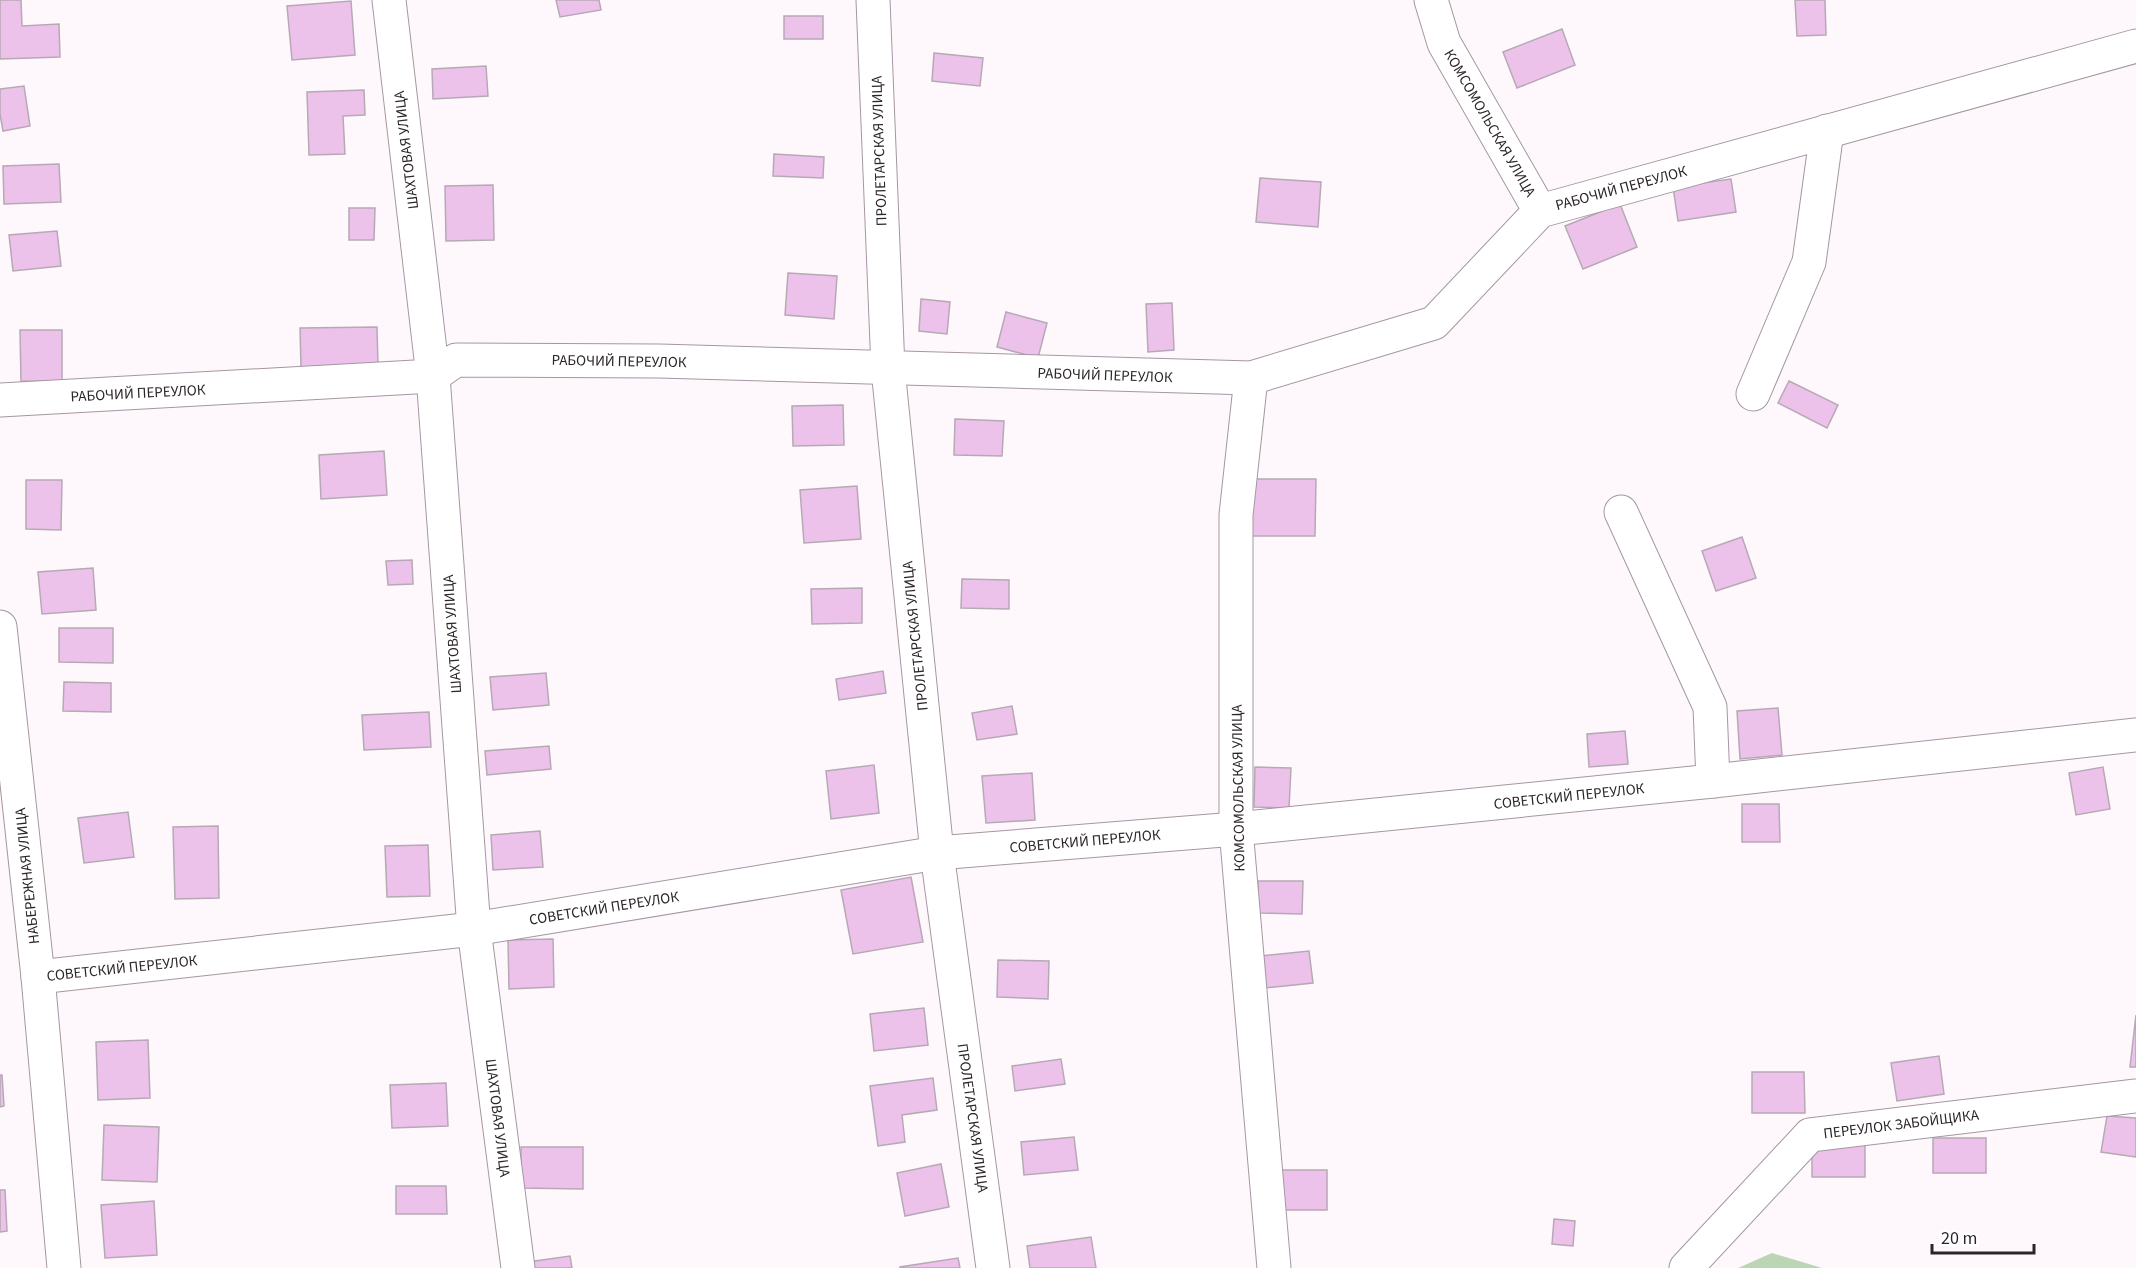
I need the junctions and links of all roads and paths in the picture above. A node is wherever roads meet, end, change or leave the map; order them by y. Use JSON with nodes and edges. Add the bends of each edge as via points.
{"nodes":[{"id":1,"x":389,"y":0,"type":"edge"},
{"id":2,"x":873,"y":0,"type":"edge"},
{"id":3,"x":1431,"y":0,"type":"edge"},
{"id":4,"x":2136,"y":46,"type":"edge"},
{"id":5,"x":1827,"y":131,"type":"junction"},
{"id":6,"x":1540,"y":211,"type":"junction"},
{"id":7,"x":888,"y":369,"type":"junction"},
{"id":8,"x":433,"y":376,"type":"junction"},
{"id":9,"x":1251,"y":378,"type":"junction"},
{"id":10,"x":1753,"y":394,"type":"dead end"},
{"id":11,"x":0,"y":400,"type":"edge"},
{"id":12,"x":1621,"y":512,"type":"dead end"},
{"id":13,"x":0,"y":627,"type":"edge"},
{"id":14,"x":2136,"y":735,"type":"edge"},
{"id":15,"x":1713,"y":781,"type":"junction"},
{"id":16,"x":1236,"y":829,"type":"junction"},
{"id":17,"x":938,"y":853,"type":"junction"},
{"id":18,"x":474,"y":929,"type":"junction"},
{"id":19,"x":38,"y":977,"type":"junction"},
{"id":20,"x":2136,"y":1096,"type":"edge"},
{"id":21,"x":64,"y":1268,"type":"edge"},
{"id":22,"x":518,"y":1268,"type":"edge"},
{"id":23,"x":993,"y":1268,"type":"edge"},
{"id":24,"x":1274,"y":1268,"type":"edge"},
{"id":25,"x":1686,"y":1268,"type":"edge"}],
"edges":[{"from":1,"to":8,"type":"street","name":"ШАХТОВАЯ УЛИЦА"},
{"from":2,"to":7,"type":"street","name":"ПРОЛЕТАРСКАЯ УЛИЦА"},
{"from":3,"to":6,"type":"street","name":"КОМСОМОЛЬСКАЯ УЛИЦА","via":[[1444,43]]},
{"from":4,"to":5,"type":"street","name":"РАБОЧИЙ ПЕРЕУЛОК"},
{"from":5,"to":6,"type":"street","name":"РАБОЧИЙ ПЕРЕУЛОК"},
{"from":5,"to":10,"type":"street","via":[[1809,262]]},
{"from":6,"to":9,"type":"street","name":"РАБОЧИЙ ПЕРЕУЛОК","via":[[1434,322]]},
{"from":7,"to":8,"type":"street","name":"РАБОЧИЙ ПЕРЕУЛОК","via":[[659,361],[456,360]]},
{"from":7,"to":9,"type":"street","name":"РАБОЧИЙ ПЕРЕУЛОК"},
{"from":7,"to":17,"type":"street","name":"ПРОЛЕТАРСКАЯ УЛИЦА"},
{"from":8,"to":11,"type":"street","name":"РАБОЧИЙ ПЕРЕУЛОК"},
{"from":8,"to":18,"type":"street","name":"ШАХТОВАЯ УЛИЦА"},
{"from":9,"to":16,"type":"street","name":"КОМСОМОЛЬСКАЯ УЛИЦА","via":[[1236,515]]},
{"from":12,"to":15,"type":"street","via":[[1710,707]]},
{"from":13,"to":19,"type":"street","name":"НАБЕРЕЖНАЯ УЛИЦА"},
{"from":14,"to":15,"type":"street","name":"СОВЕТСКИЙ ПЕРЕУЛОК"},
{"from":15,"to":16,"type":"street","name":"СОВЕТСКИЙ ПЕРЕУЛОК"},
{"from":16,"to":17,"type":"street","name":"СОВЕТСКИЙ ПЕРЕУЛОК"},
{"from":16,"to":24,"type":"street","name":"КОМСОМОЛЬСКАЯ УЛИЦА"},
{"from":17,"to":18,"type":"street","name":"СОВЕТСКИЙ ПЕРЕУЛОК"},
{"from":17,"to":23,"type":"street","name":"ПРОЛЕТАРСКАЯ УЛИЦА"},
{"from":18,"to":19,"type":"street","name":"СОВЕТСКИЙ ПЕРЕУЛОК"},
{"from":18,"to":22,"type":"street","name":"ШАХТОВАЯ УЛИЦА"},
{"from":19,"to":21,"type":"street","name":"НАБЕРЕЖНАЯ УЛИЦА"},
{"from":20,"to":25,"type":"street","name":"ПЕРЕУЛОК ЗАБОЙЩИКА","via":[[1810,1135]]}]}
